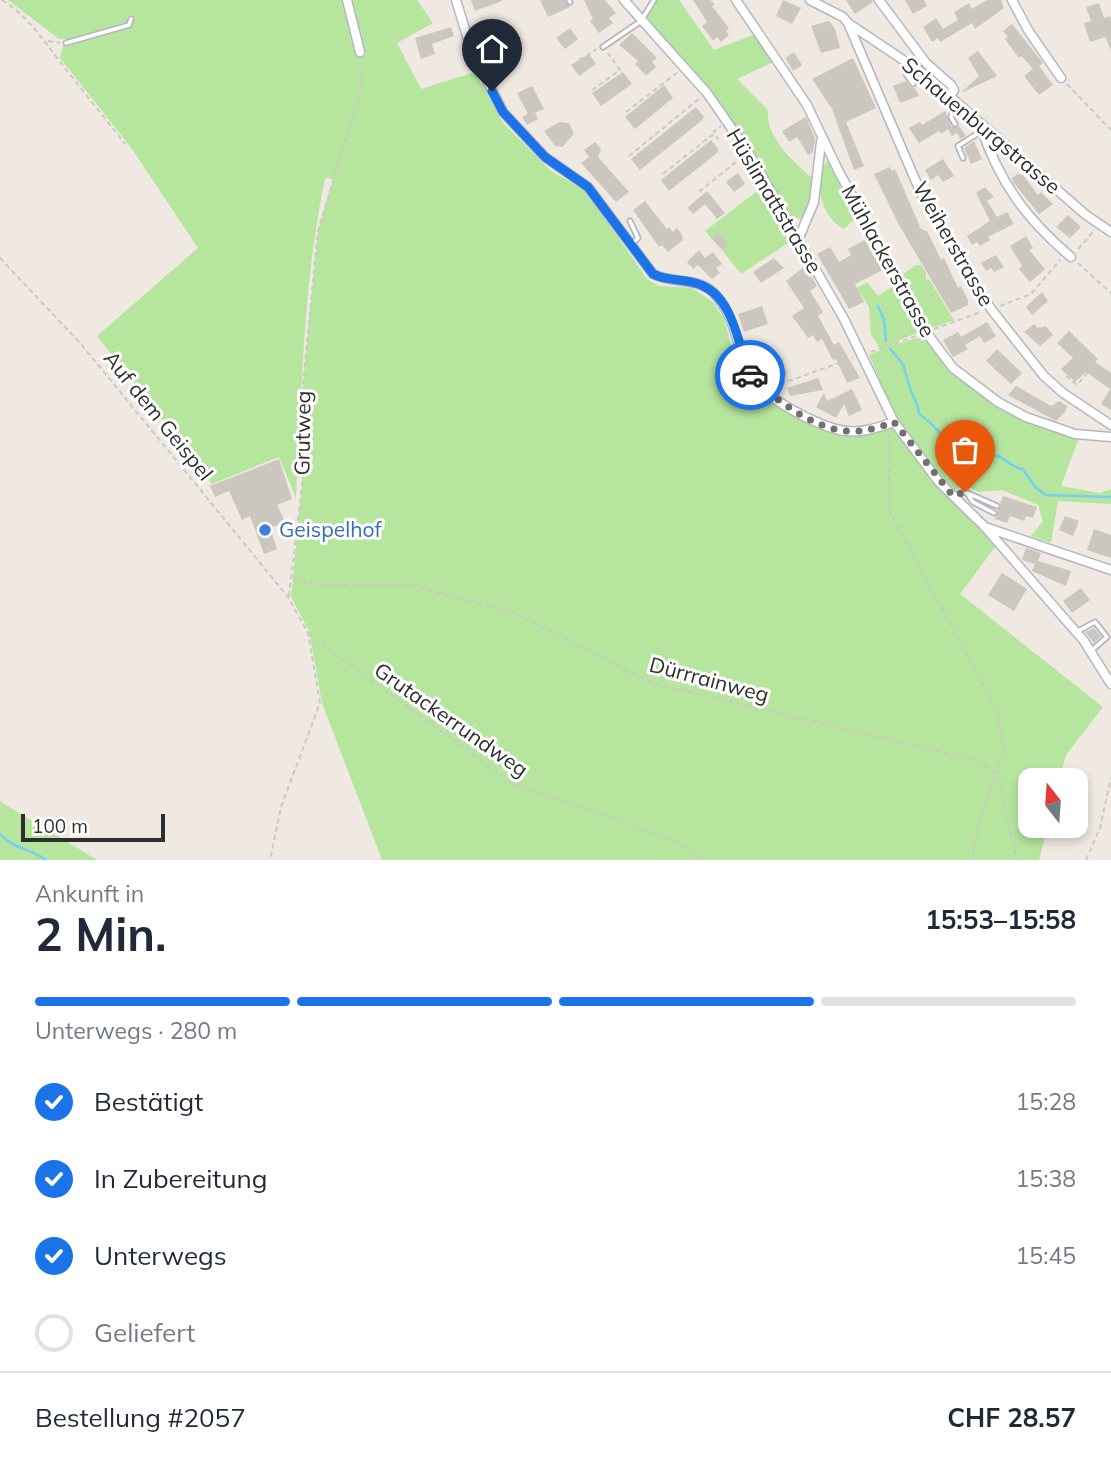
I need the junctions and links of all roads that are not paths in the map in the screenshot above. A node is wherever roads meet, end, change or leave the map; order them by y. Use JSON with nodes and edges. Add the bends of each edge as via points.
{"nodes":[{"id":1,"x":347,"y":0,"type":"edge"},
{"id":2,"x":456,"y":0,"type":"edge"},
{"id":3,"x":624,"y":0,"type":"edge"},
{"id":4,"x":654,"y":0,"type":"edge"},
{"id":5,"x":736,"y":0,"type":"edge"},
{"id":6,"x":810,"y":0,"type":"edge"},
{"id":7,"x":879,"y":0,"type":"edge"},
{"id":8,"x":1012,"y":0,"type":"edge"},
{"id":9,"x":131,"y":19,"type":"dead end"},
{"id":10,"x":641,"y":21,"type":"junction"},
{"id":11,"x":848,"y":23,"type":"junction"},
{"id":12,"x":66,"y":43,"type":"road end"},
{"id":13,"x":603,"y":47,"type":"road end"},
{"id":14,"x":360,"y":52,"type":"road end"},
{"id":15,"x":907,"y":62,"type":"junction"},
{"id":16,"x":1061,"y":78,"type":"road end"},
{"id":17,"x":913,"y":84,"type":"dead end"},
{"id":18,"x":952,"y":100,"type":"junction"},
{"id":19,"x":955,"y":124,"type":"dead end"},
{"id":20,"x":981,"y":128,"type":"junction"},
{"id":21,"x":818,"y":133,"type":"junction"},
{"id":22,"x":963,"y":158,"type":"dead end"},
{"id":23,"x":630,"y":221,"type":"dead end"},
{"id":24,"x":1111,"y":232,"type":"edge"},
{"id":25,"x":798,"y":240,"type":"junction"},
{"id":26,"x":632,"y":244,"type":"junction"},
{"id":27,"x":1069,"y":255,"type":"road end"},
{"id":28,"x":891,"y":423,"type":"junction"},
{"id":29,"x":1111,"y":425,"type":"edge"},
{"id":30,"x":1111,"y":437,"type":"edge"},
{"id":31,"x":965,"y":492,"type":"junction"},
{"id":32,"x":953,"y":496,"type":"junction"},
{"id":33,"x":997,"y":506,"type":"dead end"},
{"id":34,"x":994,"y":513,"type":"dead end"},
{"id":35,"x":984,"y":527,"type":"junction"},
{"id":36,"x":1111,"y":570,"type":"edge"},
{"id":37,"x":1076,"y":632,"type":"junction"},
{"id":38,"x":1090,"y":651,"type":"junction"},
{"id":39,"x":1111,"y":684,"type":"edge"}],
"edges":[{"from":1,"to":14,"type":"street"},
{"from":2,"to":26,"type":"street","via":[[471,49],[503,112],[545,157],[588,187]]},
{"from":3,"to":10,"type":"street","name":"Hüslimattstrasse"},
{"from":4,"to":10,"type":"lane"},
{"from":5,"to":21,"type":"street","name":"Mühlackerstrasse","via":[[796,88]]},
{"from":6,"to":11,"type":"street","name":"Schauenburgstrasse"},
{"from":7,"to":18,"type":"street","via":[[926,63],[951,85]]},
{"from":8,"to":16,"type":"street"},
{"from":9,"to":12,"type":"lane","via":[[129,25]]},
{"from":10,"to":13,"type":"lane"},
{"from":10,"to":25,"type":"street","name":"Hüslimattstrasse","via":[[706,93],[748,152]]},
{"from":11,"to":15,"type":"street","name":"Schauenburgstrasse"},
{"from":11,"to":29,"type":"street","name":"Weiherstrasse","via":[[920,191],[991,309],[1044,376]]},
{"from":15,"to":17,"type":"lane","via":[[906,74]]},
{"from":15,"to":18,"type":"street","name":"Schauenburgstrasse"},
{"from":18,"to":19,"type":"lane"},
{"from":18,"to":20,"type":"street","name":"Schauenburgstrasse"},
{"from":20,"to":22,"type":"lane","via":[[958,146]]},
{"from":20,"to":24,"type":"street","name":"Schauenburgstrasse"},
{"from":20,"to":27,"type":"street","via":[[1015,200],[1049,240]]},
{"from":21,"to":25,"type":"street","via":[[823,148],[814,202]]},
{"from":21,"to":30,"type":"street","name":"Mühlackerstrasse","via":[[926,332],[953,368],[989,397],[1026,417],[1075,434]]},
{"from":23,"to":26,"type":"lane","via":[[638,239]]},
{"from":25,"to":28,"type":"street","name":"Hüslimattstrasse","via":[[862,355]]},
{"from":26,"to":28,"type":"street","via":[[653,274],[698,283],[717,296],[749,374],[776,400],[830,428],[866,430]]},
{"from":28,"to":32,"type":"street","name":"Hüslimattstrasse"},
{"from":31,"to":32,"type":"lane"},
{"from":31,"to":33,"type":"lane"},
{"from":31,"to":34,"type":"lane"},
{"from":32,"to":35,"type":"street","name":"Hüslimattstrasse"},
{"from":35,"to":36,"type":"street"},
{"from":35,"to":37,"type":"street","name":"Hüslimattstrasse"},
{"from":37,"to":38,"type":"street","name":"Hüslimattstrasse"},
{"from":37,"to":38,"type":"lane","via":[[1095,622],[1107,637]]},
{"from":38,"to":39,"type":"street","name":"Hüslimattstrasse"}]}
